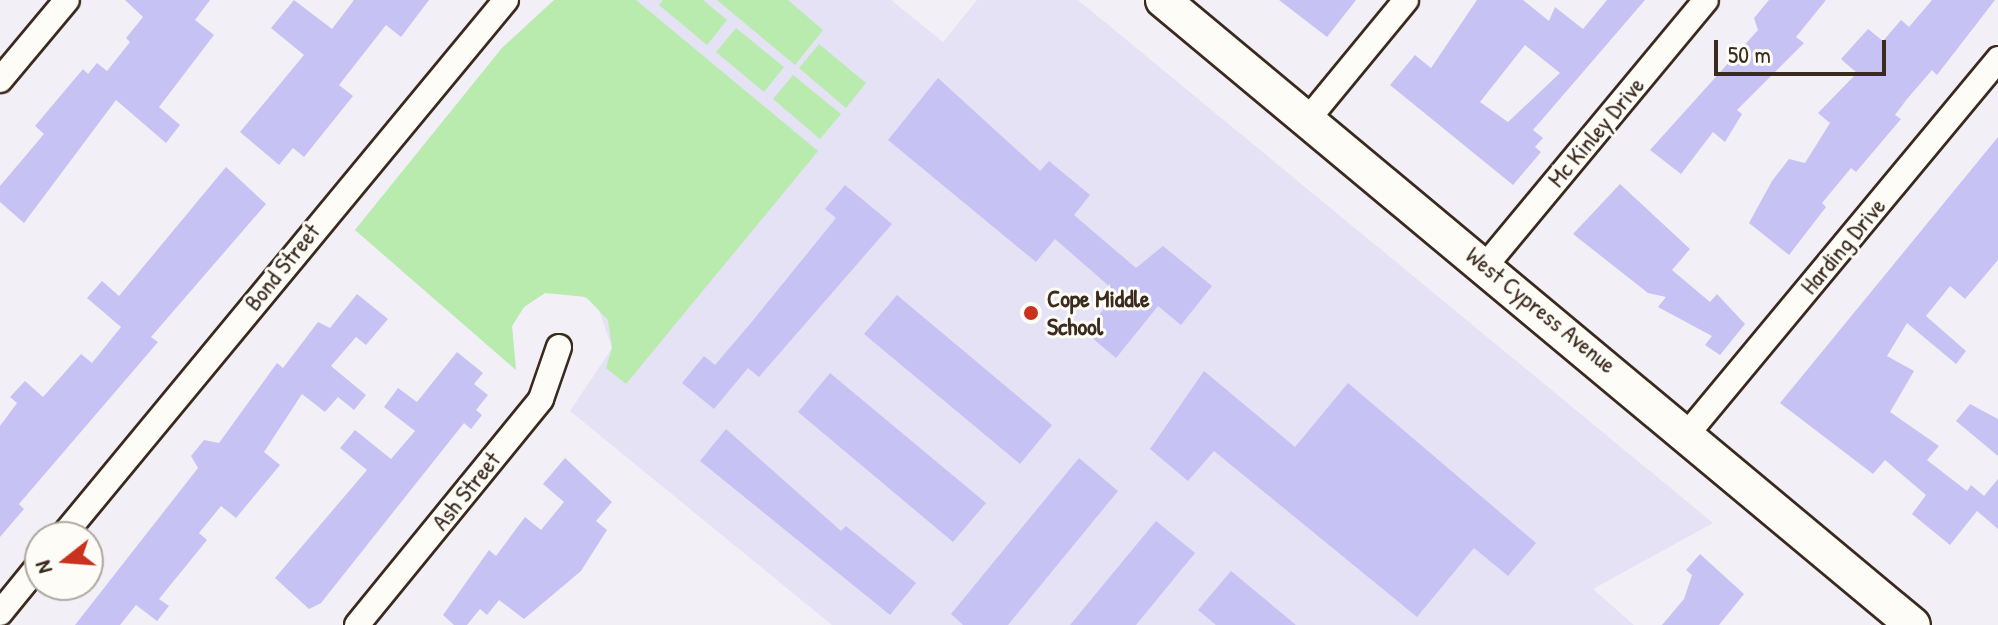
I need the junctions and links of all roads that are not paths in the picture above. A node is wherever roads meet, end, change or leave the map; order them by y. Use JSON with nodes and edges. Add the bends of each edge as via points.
{"nodes":[{"id":1,"x":67,"y":0,"type":"edge"},
{"id":2,"x":506,"y":0,"type":"edge"},
{"id":3,"x":1163,"y":0,"type":"edge"},
{"id":4,"x":1406,"y":0,"type":"edge"},
{"id":5,"x":1706,"y":0,"type":"edge"},
{"id":6,"x":1998,"y":59,"type":"edge"},
{"id":7,"x":0,"y":80,"type":"edge"},
{"id":8,"x":1308,"y":119,"type":"junction"},
{"id":9,"x":1486,"y":265,"type":"junction"},
{"id":10,"x":559,"y":347,"type":"dead end"},
{"id":11,"x":1688,"y":433,"type":"junction"},
{"id":12,"x":75,"y":521,"type":"edge"},
{"id":13,"x":24,"y":584,"type":"edge"},
{"id":14,"x":0,"y":613,"type":"edge"},
{"id":15,"x":357,"y":625,"type":"edge"},
{"id":16,"x":1913,"y":625,"type":"edge"}],
"edges":[{"from":1,"to":7,"type":"street"},
{"from":2,"to":12,"type":"street","name":"Bond Street"},
{"from":3,"to":8,"type":"main road","name":"West Cypress Avenue"},
{"from":4,"to":8,"type":"street"},
{"from":5,"to":9,"type":"street","name":"Mc Kinley Drive"},
{"from":6,"to":11,"type":"street","name":"Harding Drive"},
{"from":8,"to":9,"type":"main road","name":"West Cypress Avenue"},
{"from":9,"to":11,"type":"main road","name":"West Cypress Avenue"},
{"from":10,"to":15,"type":"street","name":"Ash Street","via":[[541,399]]},
{"from":11,"to":16,"type":"main road","name":"West Cypress Avenue"},
{"from":13,"to":14,"type":"street"}]}
